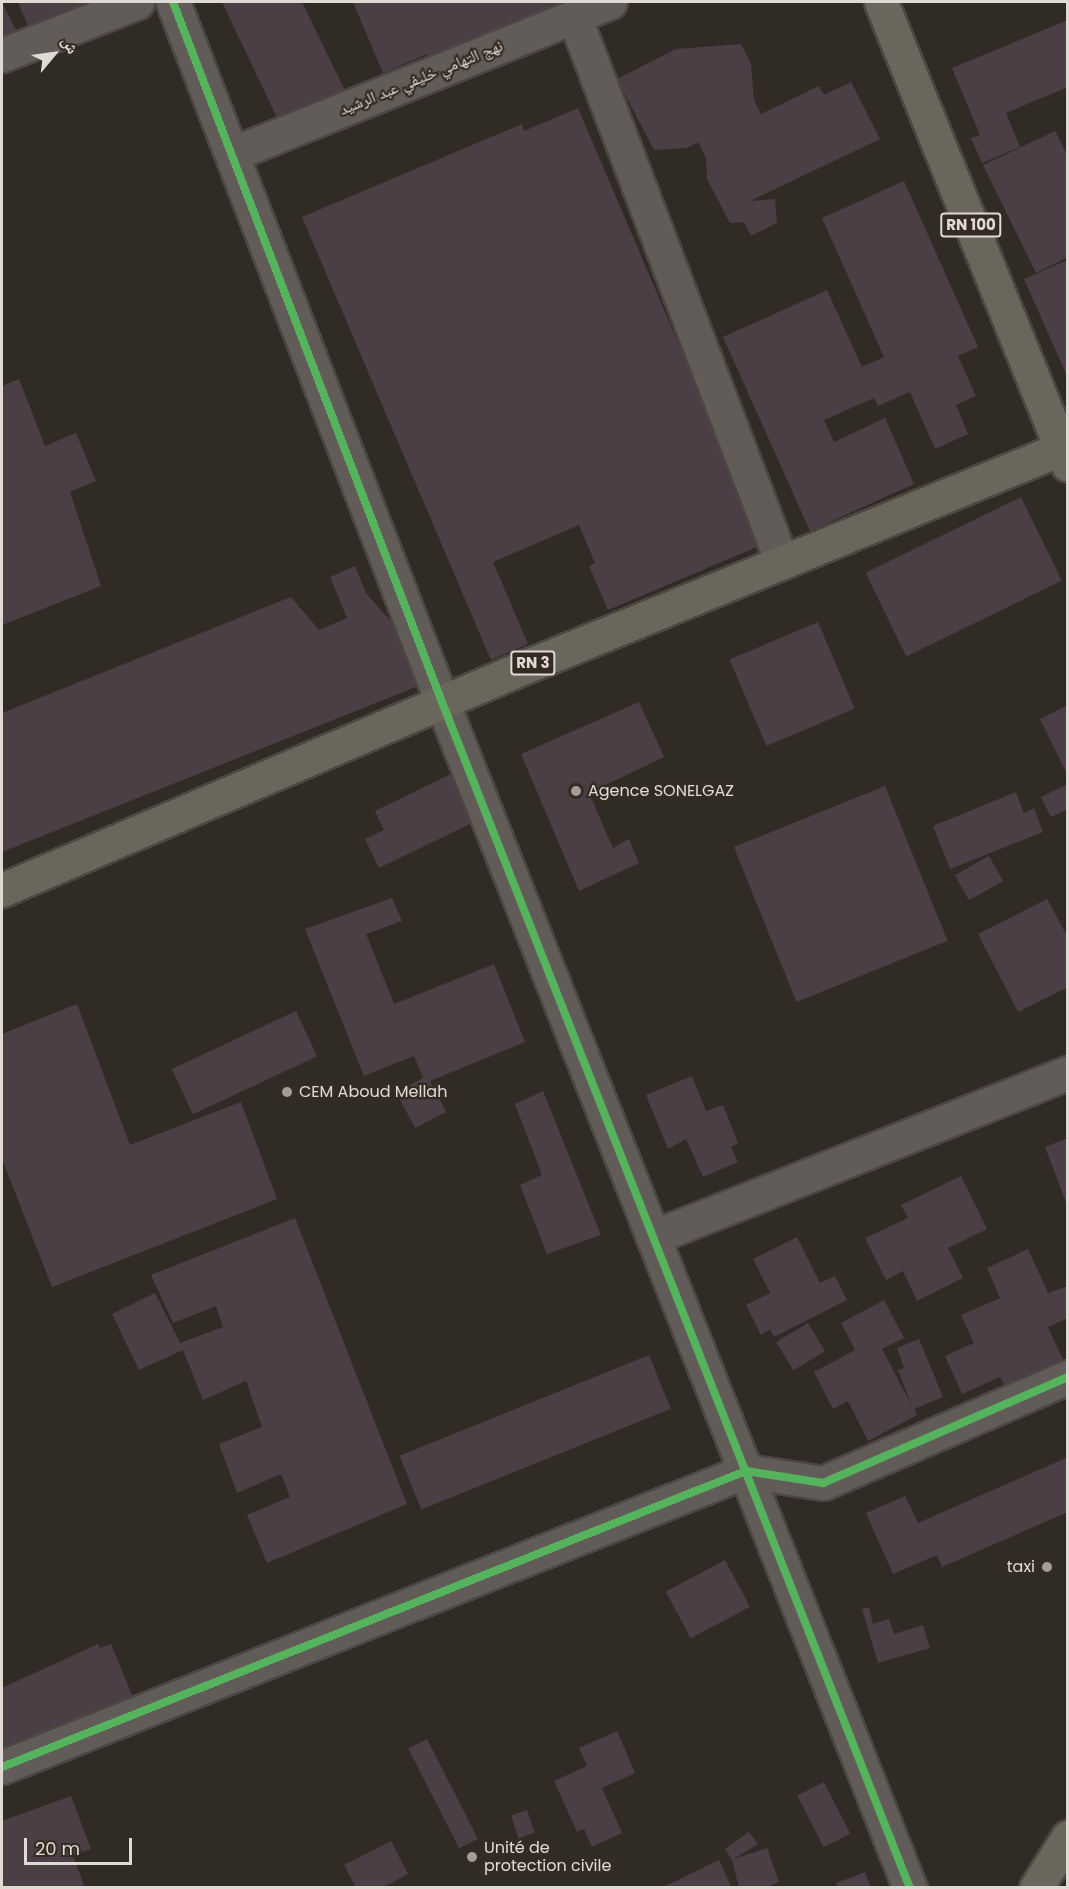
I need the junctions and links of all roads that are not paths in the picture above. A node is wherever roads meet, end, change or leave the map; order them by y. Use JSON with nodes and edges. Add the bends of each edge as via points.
{"nodes":[{"id":1,"x":137,"y":2,"type":"edge"},
{"id":2,"x":173,"y":2,"type":"edge"},
{"id":3,"x":610,"y":2,"type":"edge"},
{"id":4,"x":880,"y":2,"type":"edge"},
{"id":5,"x":574,"y":16,"type":"junction"},
{"id":6,"x":2,"y":55,"type":"edge"},
{"id":7,"x":231,"y":154,"type":"junction"},
{"id":8,"x":1065,"y":453,"type":"edge"},
{"id":9,"x":782,"y":562,"type":"junction"},
{"id":10,"x":442,"y":702,"type":"junction"},
{"id":11,"x":2,"y":890,"type":"edge"},
{"id":12,"x":1068,"y":1073,"type":"edge"},
{"id":13,"x":654,"y":1238,"type":"junction"},
{"id":14,"x":1068,"y":1377,"type":"edge"},
{"id":15,"x":746,"y":1471,"type":"junction"},
{"id":16,"x":2,"y":1767,"type":"edge"},
{"id":17,"x":1068,"y":1837,"type":"edge"},
{"id":18,"x":910,"y":1887,"type":"edge"},
{"id":19,"x":1036,"y":1887,"type":"edge"}],
"edges":[{"from":1,"to":6,"type":"street"},
{"from":2,"to":7,"type":"street"},
{"from":3,"to":5,"type":"street","name":"نهج التهامي خليفي عبد الرشيد"},
{"from":4,"to":8,"type":"main road","number":"RN 100"},
{"from":5,"to":7,"type":"street","name":"نهج التهامي خليفي عبد الرشيد"},
{"from":5,"to":9,"type":"street"},
{"from":7,"to":10,"type":"street"},
{"from":8,"to":9,"type":"main road","number":"RN 3"},
{"from":9,"to":10,"type":"main road","number":"RN 3"},
{"from":10,"to":11,"type":"main road","number":"RN 3"},
{"from":10,"to":13,"type":"street"},
{"from":12,"to":13,"type":"street"},
{"from":13,"to":15,"type":"street"},
{"from":14,"to":15,"type":"street","via":[[823,1483]]},
{"from":15,"to":16,"type":"street"},
{"from":15,"to":18,"type":"street"},
{"from":17,"to":19,"type":"main road"}]}
